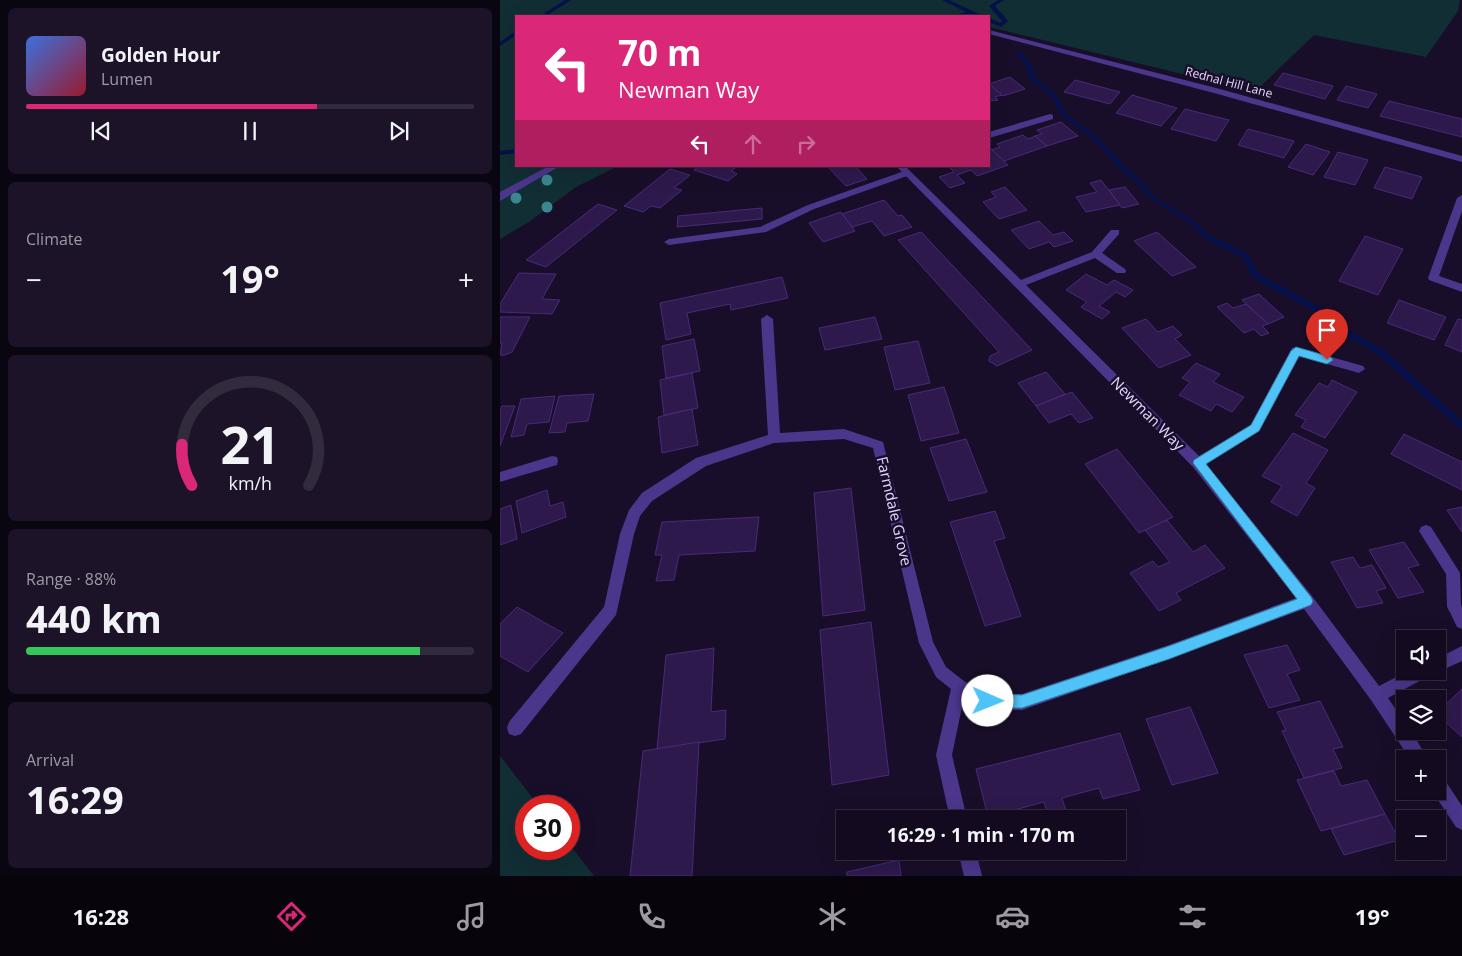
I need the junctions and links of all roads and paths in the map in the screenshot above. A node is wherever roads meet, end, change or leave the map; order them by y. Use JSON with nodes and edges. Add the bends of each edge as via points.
{"nodes":[{"id":1,"x":990,"y":32,"type":"edge"},
{"id":2,"x":1050,"y":117,"type":"dead end"},
{"id":3,"x":990,"y":135,"type":"edge"},
{"id":4,"x":1462,"y":159,"type":"edge"},
{"id":5,"x":554,"y":167,"type":"edge"},
{"id":6,"x":904,"y":170,"type":"edge"},
{"id":7,"x":500,"y":198,"type":"edge"},
{"id":8,"x":1462,"y":198,"type":"edge"},
{"id":9,"x":1115,"y":232,"type":"dead end"},
{"id":10,"x":669,"y":242,"type":"dead end"},
{"id":11,"x":1096,"y":254,"type":"junction"},
{"id":12,"x":1121,"y":272,"type":"dead end"},
{"id":13,"x":1020,"y":284,"type":"junction"},
{"id":14,"x":1462,"y":288,"type":"edge"},
{"id":15,"x":767,"y":318,"type":"dead end"},
{"id":16,"x":1359,"y":369,"type":"dead end"},
{"id":17,"x":774,"y":438,"type":"junction"},
{"id":18,"x":552,"y":461,"type":"dead end"},
{"id":19,"x":1198,"y":463,"type":"junction"},
{"id":20,"x":500,"y":477,"type":"edge"},
{"id":21,"x":1426,"y":531,"type":"dead end"},
{"id":22,"x":1307,"y":601,"type":"junction"},
{"id":23,"x":1462,"y":622,"type":"edge"},
{"id":24,"x":1462,"y":653,"type":"edge"},
{"id":25,"x":1446,"y":661,"type":"edge"},
{"id":26,"x":1406,"y":680,"type":"edge"},
{"id":27,"x":959,"y":686,"type":"junction"},
{"id":28,"x":1377,"y":695,"type":"junction"},
{"id":29,"x":515,"y":728,"type":"dead end"},
{"id":30,"x":1414,"y":750,"type":"edge"},
{"id":31,"x":1446,"y":797,"type":"edge"},
{"id":32,"x":957,"y":810,"type":"edge"},
{"id":33,"x":1462,"y":821,"type":"edge"},
{"id":34,"x":969,"y":860,"type":"edge"},
{"id":35,"x":973,"y":876,"type":"edge"}],
"edges":[{"from":1,"to":4,"type":"street","name":"Rednal Hill Lane"},
{"from":2,"to":3,"type":"street"},
{"from":5,"to":7,"type":"street"},
{"from":6,"to":10,"type":"street","via":[[762,230]]},
{"from":6,"to":13,"type":"street","name":"Newman Way"},
{"from":8,"to":14,"type":"street","via":[[1433,278]]},
{"from":9,"to":11,"type":"street"},
{"from":11,"to":12,"type":"street"},
{"from":11,"to":13,"type":"street"},
{"from":13,"to":19,"type":"street","name":"Newman Way"},
{"from":15,"to":17,"type":"street"},
{"from":16,"to":19,"type":"street","via":[[1296,351],[1255,428]]},
{"from":17,"to":27,"type":"street","name":"Farmdale Grove","via":[[844,434],[879,445],[926,643],[941,672]]},
{"from":17,"to":29,"type":"street","name":"Farmdale Grove","via":[[701,462],[647,497],[634,514],[627,534],[611,610]]},
{"from":18,"to":20,"type":"street"},
{"from":19,"to":22,"type":"street","name":"Newman Way"},
{"from":21,"to":23,"type":"street","via":[[1453,573],[1454,606]]},
{"from":22,"to":27,"type":"street","name":"Farmdale Grove","via":[[1022,702],[988,701]]},
{"from":22,"to":28,"type":"street","name":"Newman Way"},
{"from":24,"to":25,"type":"street"},
{"from":26,"to":28,"type":"street"},
{"from":27,"to":32,"type":"street","via":[[944,755]]},
{"from":28,"to":30,"type":"street","name":"Newman Way"},
{"from":31,"to":33,"type":"street"},
{"from":34,"to":35,"type":"street"}]}
